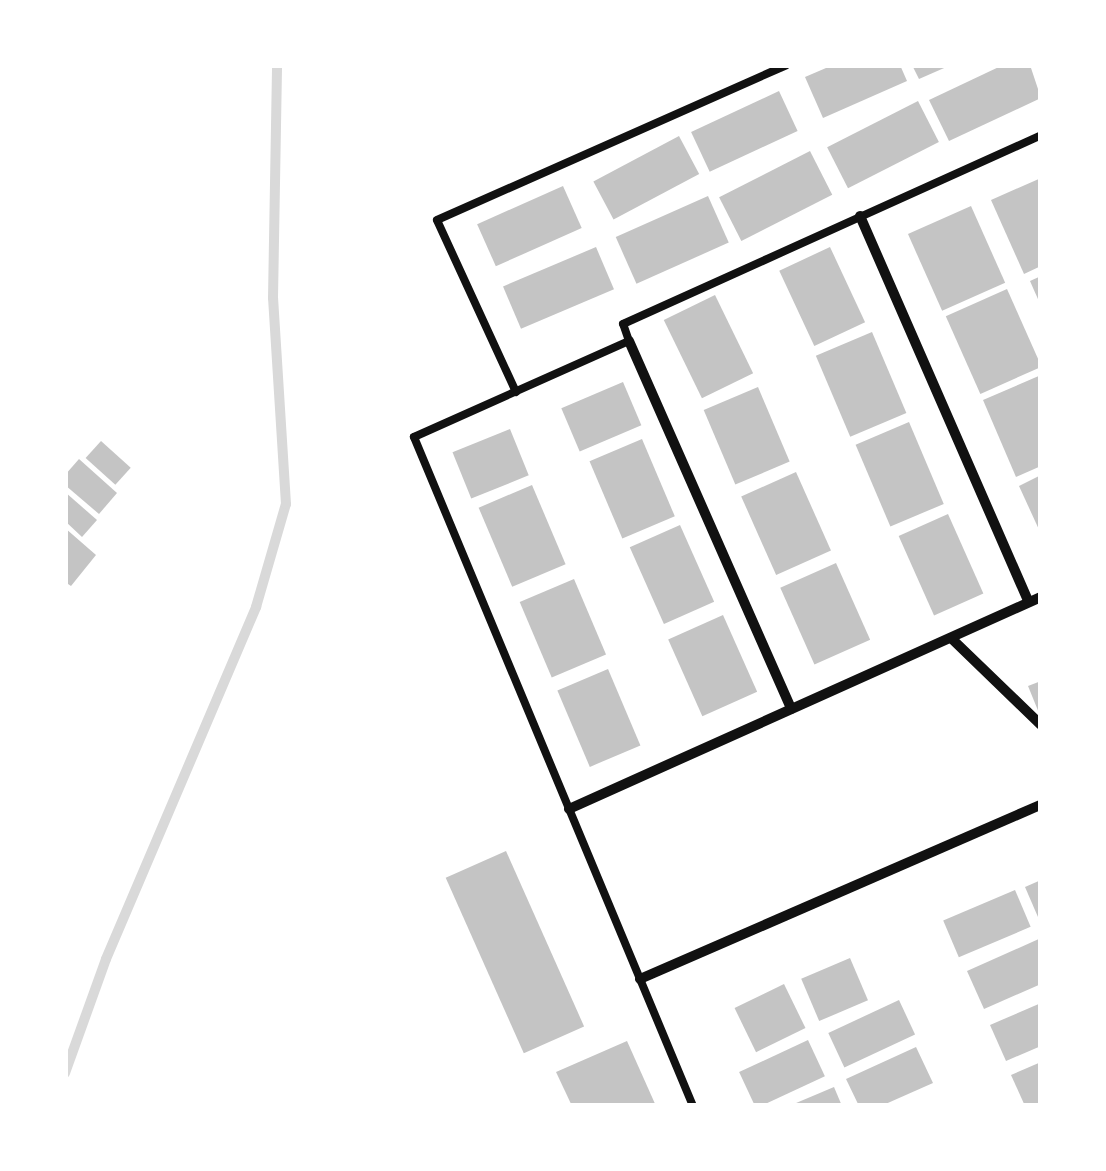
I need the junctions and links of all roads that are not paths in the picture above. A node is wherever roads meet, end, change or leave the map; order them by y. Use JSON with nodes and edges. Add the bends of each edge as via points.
{"nodes":[{"id":1,"x":786,"y":65,"type":"edge"},
{"id":2,"x":1041,"y":134,"type":"edge"},
{"id":3,"x":860,"y":216,"type":"junction"},
{"id":4,"x":630,"y":341,"type":"junction"},
{"id":5,"x":516,"y":392,"type":"junction"},
{"id":6,"x":1041,"y":597,"type":"edge"},
{"id":7,"x":1029,"y":602,"type":"junction"},
{"id":8,"x":951,"y":638,"type":"junction"},
{"id":9,"x":792,"y":709,"type":"junction"},
{"id":10,"x":1041,"y":725,"type":"edge"},
{"id":11,"x":1041,"y":804,"type":"edge"},
{"id":12,"x":569,"y":809,"type":"junction"},
{"id":13,"x":640,"y":978,"type":"junction"},
{"id":14,"x":693,"y":1106,"type":"edge"}],
"edges":[{"from":1,"to":5,"type":"lane","via":[[436,220]]},
{"from":2,"to":3,"type":"lane"},
{"from":3,"to":4,"type":"lane","via":[[623,324]]},
{"from":3,"to":7,"type":"street"},
{"from":4,"to":5,"type":"lane"},
{"from":4,"to":9,"type":"street"},
{"from":5,"to":12,"type":"lane","via":[[414,437]]},
{"from":6,"to":7,"type":"street"},
{"from":7,"to":8,"type":"street"},
{"from":8,"to":9,"type":"street"},
{"from":8,"to":10,"type":"street"},
{"from":9,"to":12,"type":"street"},
{"from":11,"to":13,"type":"street"},
{"from":12,"to":13,"type":"lane"},
{"from":13,"to":14,"type":"lane"}]}
